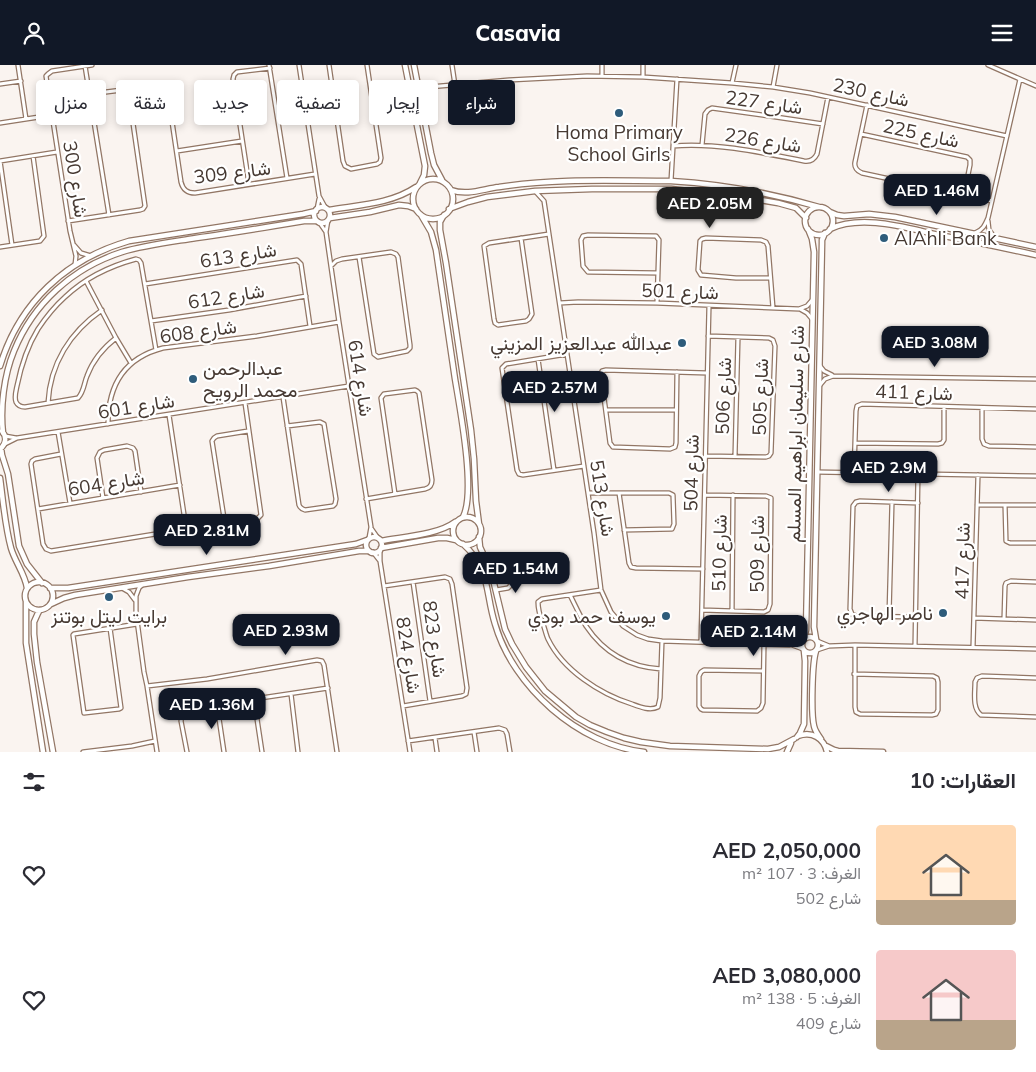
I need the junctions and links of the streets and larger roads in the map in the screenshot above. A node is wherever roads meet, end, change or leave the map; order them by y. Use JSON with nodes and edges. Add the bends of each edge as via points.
{"nodes":[{"id":1,"x":18,"y":65,"type":"edge"},
{"id":2,"x":92,"y":65,"type":"edge"},
{"id":3,"x":299,"y":65,"type":"edge"},
{"id":4,"x":329,"y":65,"type":"edge"},
{"id":5,"x":367,"y":65,"type":"edge"},
{"id":6,"x":405,"y":65,"type":"edge"},
{"id":7,"x":414,"y":65,"type":"edge"},
{"id":8,"x":452,"y":65,"type":"edge"},
{"id":9,"x":602,"y":65,"type":"edge"},
{"id":10,"x":643,"y":65,"type":"edge"},
{"id":11,"x":736,"y":65,"type":"edge"},
{"id":12,"x":777,"y":65,"type":"edge"},
{"id":13,"x":988,"y":65,"type":"edge"},
{"id":14,"x":85,"y":66,"type":"edge"},
{"id":15,"x":270,"y":66,"type":"edge"},
{"id":16,"x":602,"y":76,"type":"junction"},
{"id":17,"x":643,"y":77,"type":"junction"},
{"id":18,"x":677,"y":79,"type":"junction"},
{"id":19,"x":1020,"y":79,"type":"junction"},
{"id":20,"x":46,"y":80,"type":"edge"},
{"id":21,"x":88,"y":80,"type":"edge"},
{"id":22,"x":301,"y":80,"type":"edge"},
{"id":23,"x":331,"y":80,"type":"edge"},
{"id":24,"x":417,"y":80,"type":"edge"},
{"id":25,"x":454,"y":80,"type":"edge"},
{"id":26,"x":515,"y":80,"type":"edge"},
{"id":27,"x":21,"y":81,"type":"junction"},
{"id":28,"x":732,"y":83,"type":"junction"},
{"id":29,"x":0,"y":84,"type":"edge"},
{"id":30,"x":1036,"y":86,"type":"edge"},
{"id":31,"x":773,"y":87,"type":"junction"},
{"id":32,"x":828,"y":97,"type":"junction"},
{"id":33,"x":867,"y":105,"type":"junction"},
{"id":34,"x":36,"y":117,"type":"edge"},
{"id":35,"x":26,"y":119,"type":"junction"},
{"id":36,"x":0,"y":123,"type":"edge"},
{"id":37,"x":823,"y":124,"type":"junction"},
{"id":38,"x":53,"y":125,"type":"edge"},
{"id":39,"x":95,"y":125,"type":"edge"},
{"id":40,"x":133,"y":125,"type":"edge"},
{"id":41,"x":173,"y":125,"type":"edge"},
{"id":42,"x":308,"y":125,"type":"edge"},
{"id":43,"x":337,"y":125,"type":"edge"},
{"id":44,"x":425,"y":125,"type":"edge"},
{"id":45,"x":861,"y":134,"type":"junction"},
{"id":46,"x":1007,"y":136,"type":"junction"},
{"id":47,"x":242,"y":141,"type":"junction"},
{"id":48,"x":702,"y":145,"type":"junction"},
{"id":49,"x":673,"y":146,"type":"junction"},
{"id":50,"x":177,"y":151,"type":"junction"},
{"id":51,"x":57,"y":152,"type":"junction"},
{"id":52,"x":33,"y":156,"type":"junction"},
{"id":53,"x":0,"y":161,"type":"edge"},
{"id":54,"x":315,"y":174,"type":"junction"},
{"id":55,"x":287,"y":178,"type":"junction"},
{"id":56,"x":443,"y":181,"type":"junction"},
{"id":57,"x":633,"y":181,"type":"junction"},
{"id":58,"x":671,"y":181,"type":"junction"},
{"id":59,"x":688,"y":182,"type":"junction"},
{"id":60,"x":249,"y":184,"type":"junction"},
{"id":61,"x":419,"y":185,"type":"junction"},
{"id":62,"x":633,"y":189,"type":"junction"},
{"id":63,"x":450,"y":190,"type":"junction"},
{"id":64,"x":686,"y":190,"type":"junction"},
{"id":65,"x":535,"y":191,"type":"junction"},
{"id":66,"x":551,"y":191,"type":"junction"},
{"id":67,"x":964,"y":195,"type":"junction"},
{"id":68,"x":319,"y":196,"type":"junction"},
{"id":69,"x":544,"y":201,"type":"junction"},
{"id":70,"x":992,"y":201,"type":"junction"},
{"id":71,"x":819,"y":207,"type":"junction"},
{"id":72,"x":327,"y":209,"type":"junction"},
{"id":73,"x":416,"y":209,"type":"junction"},
{"id":74,"x":449,"y":209,"type":"junction"},
{"id":75,"x":316,"y":210,"type":"junction"},
{"id":76,"x":830,"y":212,"type":"junction"},
{"id":77,"x":109,"y":215,"type":"junction"},
{"id":78,"x":422,"y":215,"type":"junction"},
{"id":79,"x":444,"y":215,"type":"junction"},
{"id":80,"x":988,"y":218,"type":"junction"},
{"id":81,"x":329,"y":219,"type":"junction"},
{"id":82,"x":806,"y":219,"type":"junction"},
{"id":83,"x":68,"y":221,"type":"junction"},
{"id":84,"x":318,"y":221,"type":"junction"},
{"id":85,"x":808,"y":229,"type":"junction"},
{"id":86,"x":830,"y":229,"type":"junction"},
{"id":87,"x":326,"y":232,"type":"junction"},
{"id":88,"x":825,"y":233,"type":"junction"},
{"id":89,"x":974,"y":233,"type":"junction"},
{"id":90,"x":549,"y":234,"type":"junction"},
{"id":91,"x":521,"y":237,"type":"junction"},
{"id":92,"x":995,"y":238,"type":"junction"},
{"id":93,"x":129,"y":241,"type":"junction"},
{"id":94,"x":12,"y":245,"type":"junction"},
{"id":95,"x":73,"y":245,"type":"junction"},
{"id":96,"x":0,"y":247,"type":"edge"},
{"id":97,"x":1036,"y":247,"type":"edge"},
{"id":98,"x":130,"y":250,"type":"junction"},
{"id":99,"x":1036,"y":255,"type":"edge"},
{"id":100,"x":91,"y":256,"type":"junction"},
{"id":101,"x":359,"y":257,"type":"junction"},
{"id":102,"x":74,"y":265,"type":"junction"},
{"id":103,"x":331,"y":267,"type":"junction"},
{"id":104,"x":658,"y":273,"type":"junction"},
{"id":105,"x":770,"y":278,"type":"junction"},
{"id":106,"x":86,"y":281,"type":"junction"},
{"id":107,"x":145,"y":284,"type":"junction"},
{"id":108,"x":306,"y":296,"type":"junction"},
{"id":109,"x":813,"y":299,"type":"junction"},
{"id":110,"x":560,"y":303,"type":"junction"},
{"id":111,"x":657,"y":303,"type":"junction"},
{"id":112,"x":709,"y":306,"type":"junction"},
{"id":113,"x":773,"y":308,"type":"junction"},
{"id":114,"x":799,"y":309,"type":"junction"},
{"id":115,"x":102,"y":310,"type":"junction"},
{"id":116,"x":151,"y":321,"type":"junction"},
{"id":117,"x":813,"y":321,"type":"junction"},
{"id":118,"x":339,"y":322,"type":"junction"},
{"id":119,"x":310,"y":326,"type":"junction"},
{"id":120,"x":708,"y":336,"type":"junction"},
{"id":121,"x":738,"y":337,"type":"junction"},
{"id":122,"x":116,"y":338,"type":"junction"},
{"id":123,"x":156,"y":350,"type":"junction"},
{"id":124,"x":567,"y":354,"type":"junction"},
{"id":125,"x":538,"y":359,"type":"junction"},
{"id":126,"x":131,"y":363,"type":"junction"},
{"id":127,"x":0,"y":366,"type":"edge"},
{"id":128,"x":820,"y":366,"type":"junction"},
{"id":129,"x":677,"y":372,"type":"junction"},
{"id":130,"x":707,"y":373,"type":"junction"},
{"id":131,"x":833,"y":376,"type":"junction"},
{"id":132,"x":1036,"y":379,"type":"edge"},
{"id":133,"x":349,"y":386,"type":"junction"},
{"id":134,"x":820,"y":386,"type":"junction"},
{"id":135,"x":283,"y":397,"type":"junction"},
{"id":136,"x":48,"y":403,"type":"junction"},
{"id":137,"x":245,"y":403,"type":"junction"},
{"id":138,"x":944,"y":407,"type":"junction"},
{"id":139,"x":982,"y":408,"type":"junction"},
{"id":140,"x":1036,"y":409,"type":"edge"},
{"id":141,"x":606,"y":410,"type":"junction"},
{"id":142,"x":676,"y":410,"type":"junction"},
{"id":143,"x":169,"y":415,"type":"junction"},
{"id":144,"x":108,"y":424,"type":"junction"},
{"id":145,"x":287,"y":426,"type":"junction"},
{"id":146,"x":58,"y":431,"type":"junction"},
{"id":147,"x":248,"y":431,"type":"junction"},
{"id":148,"x":3,"y":433,"type":"edge"},
{"id":149,"x":17,"y":438,"type":"junction"},
{"id":150,"x":855,"y":443,"type":"junction"},
{"id":151,"x":2,"y":447,"type":"edge"},
{"id":152,"x":1036,"y":447,"type":"edge"},
{"id":153,"x":61,"y":454,"type":"junction"},
{"id":154,"x":706,"y":456,"type":"junction"},
{"id":155,"x":735,"y":456,"type":"junction"},
{"id":156,"x":584,"y":466,"type":"junction"},
{"id":157,"x":554,"y":470,"type":"junction"},
{"id":158,"x":817,"y":471,"type":"junction"},
{"id":159,"x":854,"y":472,"type":"junction"},
{"id":160,"x":918,"y":473,"type":"junction"},
{"id":161,"x":978,"y":475,"type":"junction"},
{"id":162,"x":1036,"y":476,"type":"edge"},
{"id":163,"x":0,"y":478,"type":"edge"},
{"id":164,"x":180,"y":485,"type":"junction"},
{"id":165,"x":141,"y":492,"type":"junction"},
{"id":166,"x":588,"y":493,"type":"junction"},
{"id":167,"x":619,"y":493,"type":"junction"},
{"id":168,"x":395,"y":494,"type":"junction"},
{"id":169,"x":704,"y":495,"type":"junction"},
{"id":170,"x":734,"y":495,"type":"junction"},
{"id":171,"x":103,"y":498,"type":"junction"},
{"id":172,"x":366,"y":499,"type":"junction"},
{"id":173,"x":892,"y":502,"type":"junction"},
{"id":174,"x":70,"y":503,"type":"junction"},
{"id":175,"x":918,"y":503,"type":"junction"},
{"id":176,"x":977,"y":505,"type":"junction"},
{"id":177,"x":1005,"y":505,"type":"junction"},
{"id":178,"x":1036,"y":505,"type":"edge"},
{"id":179,"x":38,"y":509,"type":"junction"},
{"id":180,"x":463,"y":517,"type":"junction"},
{"id":181,"x":456,"y":522,"type":"junction"},
{"id":182,"x":479,"y":524,"type":"junction"},
{"id":183,"x":371,"y":527,"type":"junction"},
{"id":184,"x":624,"y":530,"type":"junction"},
{"id":185,"x":479,"y":537,"type":"junction"},
{"id":186,"x":368,"y":539,"type":"junction"},
{"id":187,"x":379,"y":539,"type":"junction"},
{"id":188,"x":456,"y":541,"type":"junction"},
{"id":189,"x":1036,"y":543,"type":"edge"},
{"id":190,"x":463,"y":545,"type":"junction"},
{"id":191,"x":380,"y":549,"type":"junction"},
{"id":192,"x":816,"y":550,"type":"junction"},
{"id":193,"x":808,"y":551,"type":"junction"},
{"id":194,"x":371,"y":552,"type":"junction"},
{"id":195,"x":807,"y":557,"type":"junction"},
{"id":196,"x":816,"y":557,"type":"junction"},
{"id":197,"x":249,"y":560,"type":"junction"},
{"id":198,"x":380,"y":561,"type":"junction"},
{"id":199,"x":703,"y":569,"type":"junction"},
{"id":200,"x":223,"y":573,"type":"junction"},
{"id":201,"x":531,"y":575,"type":"dead end"},
{"id":202,"x":413,"y":582,"type":"junction"},
{"id":203,"x":1036,"y":582,"type":"edge"},
{"id":204,"x":42,"y":583,"type":"junction"},
{"id":205,"x":143,"y":584,"type":"junction"},
{"id":206,"x":384,"y":586,"type":"junction"},
{"id":207,"x":121,"y":587,"type":"junction"},
{"id":208,"x":27,"y":588,"type":"junction"},
{"id":209,"x":50,"y":588,"type":"junction"},
{"id":210,"x":496,"y":590,"type":"junction"},
{"id":211,"x":602,"y":590,"type":"junction"},
{"id":212,"x":570,"y":595,"type":"junction"},
{"id":213,"x":135,"y":601,"type":"junction"},
{"id":214,"x":26,"y":602,"type":"junction"},
{"id":215,"x":51,"y":604,"type":"junction"},
{"id":216,"x":702,"y":610,"type":"junction"},
{"id":217,"x":40,"y":611,"type":"junction"},
{"id":218,"x":732,"y":611,"type":"junction"},
{"id":219,"x":889,"y":616,"type":"junction"},
{"id":220,"x":916,"y":617,"type":"junction"},
{"id":221,"x":974,"y":618,"type":"junction"},
{"id":222,"x":1004,"y":619,"type":"junction"},
{"id":223,"x":1036,"y":620,"type":"edge"},
{"id":224,"x":137,"y":624,"type":"junction"},
{"id":225,"x":110,"y":628,"type":"junction"},
{"id":226,"x":804,"y":640,"type":"junction"},
{"id":227,"x":817,"y":640,"type":"junction"},
{"id":228,"x":662,"y":641,"type":"junction"},
{"id":229,"x":701,"y":641,"type":"junction"},
{"id":230,"x":764,"y":644,"type":"junction"},
{"id":231,"x":789,"y":645,"type":"junction"},
{"id":232,"x":855,"y":645,"type":"junction"},
{"id":233,"x":829,"y":646,"type":"junction"},
{"id":234,"x":915,"y":646,"type":"junction"},
{"id":235,"x":973,"y":647,"type":"junction"},
{"id":236,"x":1036,"y":649,"type":"edge"},
{"id":237,"x":803,"y":650,"type":"junction"},
{"id":238,"x":816,"y":651,"type":"junction"},
{"id":239,"x":661,"y":669,"type":"junction"},
{"id":240,"x":762,"y":671,"type":"junction"},
{"id":241,"x":854,"y":674,"type":"junction"},
{"id":242,"x":1036,"y":678,"type":"edge"},
{"id":243,"x":147,"y":686,"type":"junction"},
{"id":244,"x":328,"y":689,"type":"junction"},
{"id":245,"x":290,"y":694,"type":"junction"},
{"id":246,"x":254,"y":699,"type":"junction"},
{"id":247,"x":805,"y":699,"type":"junction"},
{"id":248,"x":813,"y":699,"type":"junction"},
{"id":249,"x":430,"y":701,"type":"junction"},
{"id":250,"x":218,"y":705,"type":"junction"},
{"id":251,"x":403,"y":706,"type":"junction"},
{"id":252,"x":1036,"y":717,"type":"edge"},
{"id":253,"x":474,"y":732,"type":"junction"},
{"id":254,"x":436,"y":738,"type":"junction"},
{"id":255,"x":795,"y":738,"type":"junction"},
{"id":256,"x":821,"y":739,"type":"junction"},
{"id":257,"x":155,"y":741,"type":"junction"},
{"id":258,"x":408,"y":741,"type":"junction"},
{"id":259,"x":132,"y":746,"type":"junction"},
{"id":260,"x":826,"y":746,"type":"junction"},
{"id":261,"x":43,"y":752,"type":"edge"},
{"id":262,"x":53,"y":752,"type":"edge"},
{"id":263,"x":83,"y":752,"type":"edge"},
{"id":264,"x":134,"y":752,"type":"edge"},
{"id":265,"x":157,"y":752,"type":"edge"},
{"id":266,"x":187,"y":752,"type":"edge"},
{"id":267,"x":224,"y":752,"type":"edge"},
{"id":268,"x":262,"y":752,"type":"edge"},
{"id":269,"x":298,"y":752,"type":"edge"},
{"id":270,"x":337,"y":752,"type":"edge"},
{"id":271,"x":410,"y":752,"type":"edge"},
{"id":272,"x":437,"y":752,"type":"edge"},
{"id":273,"x":477,"y":752,"type":"edge"},
{"id":274,"x":510,"y":752,"type":"edge"},
{"id":275,"x":644,"y":752,"type":"edge"},
{"id":276,"x":787,"y":752,"type":"edge"},
{"id":277,"x":827,"y":752,"type":"edge"},
{"id":278,"x":882,"y":752,"type":"edge"}],
"edges":[{"from":1,"to":27,"type":"street"},
{"from":2,"to":14,"type":"street","name":"شارع 300"},
{"from":3,"to":22,"type":"street"},
{"from":4,"to":23,"type":"street"},
{"from":5,"to":43,"type":"street","via":[[381,156],[379,163],[351,169],[345,166]]},
{"from":6,"to":61,"type":"street","via":[[425,163]]},
{"from":7,"to":24,"type":"street"},
{"from":8,"to":25,"type":"street"},
{"from":9,"to":16,"type":"street"},
{"from":10,"to":17,"type":"street"},
{"from":11,"to":28,"type":"street"},
{"from":12,"to":31,"type":"street"},
{"from":13,"to":19,"type":"street"},
{"from":14,"to":20,"type":"street","name":"شارع 300","via":[[52,71]]},
{"from":14,"to":21,"type":"street"},
{"from":15,"to":47,"type":"street","via":[[239,72],[233,77]]},
{"from":15,"to":55,"type":"street"},
{"from":16,"to":17,"type":"street","name":"شارع 230"},
{"from":16,"to":26,"type":"street","name":"شارع 230"},
{"from":17,"to":18,"type":"street","name":"شارع 230"},
{"from":18,"to":28,"type":"street","name":"شارع 230"},
{"from":18,"to":49,"type":"street"},
{"from":19,"to":30,"type":"street"},
{"from":19,"to":46,"type":"street"},
{"from":27,"to":29,"type":"street"},
{"from":27,"to":35,"type":"street"},
{"from":28,"to":31,"type":"street","name":"شارع 230"},
{"from":31,"to":32,"type":"street","name":"شارع 230"},
{"from":32,"to":33,"type":"street","name":"شارع 230"},
{"from":32,"to":37,"type":"street","name":"شارع 226"},
{"from":33,"to":45,"type":"street"},
{"from":33,"to":46,"type":"street","name":"شارع 230"},
{"from":34,"to":35,"type":"street"},
{"from":35,"to":36,"type":"street"},
{"from":37,"to":48,"type":"street","name":"شارع 226","via":[[817,154],[810,161]]},
{"from":37,"to":48,"type":"street","name":"شارع 227","via":[[712,108],[705,114]]},
{"from":38,"to":51,"type":"street","name":"شارع 300"},
{"from":39,"to":77,"type":"street"},
{"from":40,"to":77,"type":"street","via":[[145,206],[140,210]]},
{"from":41,"to":50,"type":"street","name":"شارع 309"},
{"from":42,"to":54,"type":"street"},
{"from":44,"to":56,"type":"street","via":[[432,159]]},
{"from":45,"to":67,"type":"street","via":[[855,165],[858,171]]},
{"from":45,"to":67,"type":"street","name":"شارع 225","via":[[967,157],[970,165]]},
{"from":46,"to":70,"type":"street"},
{"from":47,"to":50,"type":"street"},
{"from":47,"to":60,"type":"street"},
{"from":48,"to":49,"type":"street","name":"شارع 226"},
{"from":49,"to":58,"type":"street"},
{"from":50,"to":60,"type":"street","name":"شارع 309","via":[[182,186],[187,192]]},
{"from":51,"to":52,"type":"street"},
{"from":51,"to":83,"type":"street","name":"شارع 300"},
{"from":52,"to":53,"type":"street"},
{"from":52,"to":94,"type":"street","via":[[45,234],[40,241]]},
{"from":53,"to":94,"type":"street"},
{"from":54,"to":55,"type":"street","name":"شارع 309"},
{"from":54,"to":68,"type":"street"},
{"from":55,"to":60,"type":"street","name":"شارع 309"},
{"from":56,"to":61,"type":"street","via":[[431,179]]},
{"from":56,"to":63,"type":"street"},
{"from":57,"to":58,"type":"street"},
{"from":57,"to":62,"type":"street","via":[[630,185]]},
{"from":57,"to":63,"type":"street","via":[[538,183],[466,193]]},
{"from":58,"to":59,"type":"street"},
{"from":59,"to":64,"type":"street"},
{"from":59,"to":71,"type":"street","via":[[763,192]]},
{"from":61,"to":72,"type":"street","via":[[386,200]]},
{"from":61,"to":73,"type":"street","via":[[413,197]]},
{"from":62,"to":64,"type":"street"},
{"from":62,"to":66,"type":"street"},
{"from":63,"to":74,"type":"street"},
{"from":64,"to":82,"type":"street","via":[[778,203],[796,209]]},
{"from":65,"to":66,"type":"street"},
{"from":65,"to":69,"type":"street"},
{"from":65,"to":74,"type":"street","via":[[487,197]]},
{"from":66,"to":69,"type":"street"},
{"from":67,"to":70,"type":"street"},
{"from":68,"to":72,"type":"street"},
{"from":68,"to":75,"type":"street"},
{"from":69,"to":90,"type":"street","name":"شارع 513"},
{"from":70,"to":80,"type":"street"},
{"from":71,"to":76,"type":"street"},
{"from":71,"to":82,"type":"street","via":[[809,211]]},
{"from":72,"to":75,"type":"street","via":[[321,207]]},
{"from":72,"to":81,"type":"street"},
{"from":73,"to":78,"type":"street"},
{"from":73,"to":81,"type":"street","via":[[400,205]]},
{"from":74,"to":79,"type":"street"},
{"from":75,"to":84,"type":"street","via":[[314,216]]},
{"from":75,"to":93,"type":"street"},
{"from":76,"to":86,"type":"street","via":[[833,221]]},
{"from":76,"to":89,"type":"street","via":[[840,216],[869,214],[895,217]]},
{"from":77,"to":83,"type":"street"},
{"from":78,"to":79,"type":"street","via":[[433,218]]},
{"from":78,"to":180,"type":"street","via":[[436,250],[459,400],[468,489]]},
{"from":79,"to":182,"type":"street","via":[[440,234],[470,425]]},
{"from":80,"to":89,"type":"street","via":[[984,228]]},
{"from":80,"to":92,"type":"street","via":[[989,230]]},
{"from":81,"to":84,"type":"street","via":[[324,223]]},
{"from":81,"to":87,"type":"street","name":"شارع 614"},
{"from":82,"to":85,"type":"street"},
{"from":83,"to":95,"type":"street","name":"شارع 300"},
{"from":84,"to":87,"type":"street","name":"شارع 614"},
{"from":84,"to":98,"type":"street"},
{"from":85,"to":88,"type":"street","via":[[816,234]]},
{"from":85,"to":109,"type":"street","name":"شارع سليمان ابراهيم المسلم","via":[[814,252]]},
{"from":86,"to":88,"type":"street"},
{"from":86,"to":99,"type":"street","via":[[845,224],[879,223]]},
{"from":87,"to":103,"type":"street","name":"شارع 614"},
{"from":88,"to":128,"type":"street","name":"شارع سليمان ابراهيم المسلم","via":[[822,240]]},
{"from":89,"to":92,"type":"street"},
{"from":90,"to":91,"type":"street"},
{"from":90,"to":110,"type":"street","name":"شارع 513"},
{"from":91,"to":91,"type":"street","via":[[487,243],[484,248],[494,319],[498,325],[526,321],[532,314]]},
{"from":92,"to":97,"type":"street"},
{"from":93,"to":98,"type":"street"},
{"from":93,"to":100,"type":"street"},
{"from":94,"to":96,"type":"street"},
{"from":95,"to":100,"type":"street","name":"شارع 300","via":[[81,253]]},
{"from":95,"to":102,"type":"street","name":"شارع 300"},
{"from":98,"to":148,"type":"street","via":[[107,257],[77,273],[52,294],[31,319],[16,345],[5,379],[1,417]]},
{"from":100,"to":102,"type":"street"},
{"from":101,"to":101,"type":"street","via":[[391,252],[397,255],[410,345],[407,351],[378,357],[374,354]]},
{"from":101,"to":103,"type":"street","via":[[338,260]]},
{"from":102,"to":127,"type":"street","via":[[26,311],[11,336]]},
{"from":103,"to":118,"type":"street","name":"شارع 614"},
{"from":104,"to":104,"type":"street","via":[[659,240],[655,235],[588,235],[581,240],[583,266],[588,272]]},
{"from":104,"to":111,"type":"street"},
{"from":105,"to":105,"type":"street","via":[[765,241],[704,238],[700,241],[698,273],[701,275]]},
{"from":105,"to":113,"type":"street"},
{"from":106,"to":107,"type":"street","via":[[137,259],[141,263]]},
{"from":106,"to":115,"type":"street"},
{"from":106,"to":136,"type":"street","via":[[46,318],[22,363],[16,402],[23,407]]},
{"from":107,"to":108,"type":"street","name":"شارع 613","via":[[296,260],[301,264]]},
{"from":107,"to":116,"type":"street"},
{"from":108,"to":116,"type":"street","name":"شارع 612"},
{"from":108,"to":119,"type":"street","name":"شارع 613"},
{"from":109,"to":114,"type":"street"},
{"from":109,"to":117,"type":"street","name":"شارع سليمان ابراهيم المسلم"},
{"from":110,"to":111,"type":"street","name":"شارع 501"},
{"from":110,"to":124,"type":"street","name":"شارع 513"},
{"from":111,"to":112,"type":"street","name":"شارع 501"},
{"from":112,"to":113,"type":"street","name":"شارع 501"},
{"from":112,"to":120,"type":"street","name":"شارع 504"},
{"from":113,"to":114,"type":"street","name":"شارع 501"},
{"from":114,"to":117,"type":"street"},
{"from":115,"to":122,"type":"street"},
{"from":115,"to":136,"type":"street","via":[[84,324],[65,347],[53,374]]},
{"from":116,"to":123,"type":"street"},
{"from":117,"to":193,"type":"street","name":"شارع سليمان ابراهيم المسلم"},
{"from":118,"to":119,"type":"street","name":"شارع 608"},
{"from":118,"to":133,"type":"street","name":"شارع 614"},
{"from":119,"to":123,"type":"street","name":"شارع 608"},
{"from":120,"to":121,"type":"street","name":"شارع 505"},
{"from":120,"to":130,"type":"street","name":"شارع 504"},
{"from":121,"to":155,"type":"street","name":"شارع 506"},
{"from":121,"to":155,"type":"street","name":"شارع 505","via":[[769,338],[775,346],[772,451],[766,457]]},
{"from":122,"to":126,"type":"street"},
{"from":122,"to":136,"type":"street","via":[[93,363],[80,397]]},
{"from":123,"to":126,"type":"street","name":"شارع 608"},
{"from":124,"to":125,"type":"street"},
{"from":124,"to":156,"type":"street","name":"شارع 513"},
{"from":125,"to":157,"type":"street"},
{"from":125,"to":157,"type":"street","via":[[505,365],[503,380],[518,473]]},
{"from":126,"to":144,"type":"street","name":"شارع 608","via":[[113,389],[108,406]]},
{"from":128,"to":131,"type":"street"},
{"from":128,"to":134,"type":"street","name":"شارع سليمان ابراهيم المسلم"},
{"from":129,"to":130,"type":"street"},
{"from":129,"to":141,"type":"street","via":[[603,370]]},
{"from":129,"to":142,"type":"street"},
{"from":130,"to":154,"type":"street","name":"شارع 504"},
{"from":131,"to":132,"type":"street"},
{"from":131,"to":134,"type":"street"},
{"from":133,"to":135,"type":"street","name":"شارع 601"},
{"from":133,"to":172,"type":"street","name":"شارع 614"},
{"from":134,"to":158,"type":"street","name":"شارع سليمان ابراهيم المسلم"},
{"from":135,"to":137,"type":"street","name":"شارع 601"},
{"from":135,"to":145,"type":"street"},
{"from":137,"to":143,"type":"street","name":"شارع 601"},
{"from":137,"to":147,"type":"street"},
{"from":138,"to":139,"type":"street","name":"شارع 411"},
{"from":138,"to":150,"type":"street","via":[[942,443]]},
{"from":138,"to":150,"type":"street","name":"شارع 411","via":[[857,406]]},
{"from":139,"to":140,"type":"street","name":"شارع 411"},
{"from":139,"to":152,"type":"street","via":[[984,444]]},
{"from":141,"to":142,"type":"street"},
{"from":141,"to":142,"type":"street","via":[[613,447],[670,449],[676,445]]},
{"from":143,"to":144,"type":"street","name":"شارع 601"},
{"from":143,"to":164,"type":"street"},
{"from":144,"to":146,"type":"street","name":"شارع 601"},
{"from":145,"to":145,"type":"street","via":[[299,507],[305,510],[333,506],[336,499],[324,423]]},
{"from":146,"to":149,"type":"street","name":"شارع 601"},
{"from":146,"to":153,"type":"street"},
{"from":147,"to":147,"type":"street","via":[[261,515],[227,522],[212,441],[217,436]]},
{"from":148,"to":149,"type":"street","name":"شارع 601"},
{"from":148,"to":151,"type":"street","via":[[6,441]]},
{"from":149,"to":151,"type":"street","name":"شارع 601"},
{"from":150,"to":159,"type":"street","name":"شارع 411"},
{"from":151,"to":204,"type":"street","via":[[19,546],[26,565]]},
{"from":153,"to":174,"type":"street"},
{"from":153,"to":179,"type":"street","via":[[31,462]]},
{"from":154,"to":155,"type":"street","name":"شارع 505"},
{"from":154,"to":169,"type":"street","name":"شارع 504"},
{"from":156,"to":157,"type":"street"},
{"from":156,"to":166,"type":"street","name":"شارع 513"},
{"from":158,"to":159,"type":"street"},
{"from":158,"to":192,"type":"street","name":"شارع سليمان ابراهيم المسلم"},
{"from":159,"to":160,"type":"street"},
{"from":160,"to":161,"type":"street"},
{"from":160,"to":175,"type":"street"},
{"from":161,"to":162,"type":"street"},
{"from":161,"to":176,"type":"street","name":"شارع 417"},
{"from":163,"to":208,"type":"street","via":[[10,543]]},
{"from":164,"to":165,"type":"street","name":"شارع 604"},
{"from":164,"to":179,"type":"street","via":[[185,523],[176,531],[50,551],[44,546]]},
{"from":165,"to":171,"type":"street","name":"شارع 604"},
{"from":165,"to":171,"type":"street","via":[[134,450],[129,446],[101,451],[97,458]]},
{"from":166,"to":167,"type":"street"},
{"from":166,"to":211,"type":"street","name":"شارع 513"},
{"from":167,"to":184,"type":"street"},
{"from":167,"to":184,"type":"street","via":[[669,493],[674,496],[672,529]]},
{"from":168,"to":168,"type":"street","via":[[426,489],[432,482],[419,393],[415,389],[386,393],[381,397]]},
{"from":168,"to":172,"type":"street"},
{"from":169,"to":170,"type":"street","name":"شارع 509"},
{"from":169,"to":199,"type":"street","name":"شارع 504"},
{"from":170,"to":218,"type":"street","name":"شارع 510"},
{"from":170,"to":218,"type":"street","name":"شارع 509","via":[[767,496],[771,499],[770,604],[764,612]]},
{"from":171,"to":174,"type":"street","name":"شارع 604"},
{"from":172,"to":183,"type":"street","name":"شارع 614"},
{"from":173,"to":175,"type":"street"},
{"from":173,"to":219,"type":"street"},
{"from":173,"to":219,"type":"street","via":[[860,501],[853,505],[850,609],[856,616]]},
{"from":174,"to":179,"type":"street","name":"شارع 604"},
{"from":175,"to":220,"type":"street"},
{"from":176,"to":177,"type":"street"},
{"from":176,"to":221,"type":"street","name":"شارع 417"},
{"from":177,"to":178,"type":"street"},
{"from":177,"to":189,"type":"street","via":[[1006,541]]},
{"from":180,"to":181,"type":"street"},
{"from":180,"to":182,"type":"street","via":[[472,518]]},
{"from":181,"to":187,"type":"street","via":[[438,531]]},
{"from":181,"to":188,"type":"street","via":[[452,533]]},
{"from":182,"to":185,"type":"street"},
{"from":183,"to":186,"type":"street","name":"شارع 614"},
{"from":183,"to":187,"type":"street","name":"شارع 614"},
{"from":184,"to":199,"type":"street","via":[[632,568]]},
{"from":185,"to":190,"type":"street","via":[[473,543]]},
{"from":185,"to":210,"type":"street"},
{"from":186,"to":187,"type":"street"},
{"from":186,"to":194,"type":"street","via":[[366,547]]},
{"from":186,"to":197,"type":"street"},
{"from":187,"to":191,"type":"street"},
{"from":188,"to":190,"type":"street"},
{"from":188,"to":191,"type":"street","via":[[438,538]]},
{"from":190,"to":275,"type":"street","via":[[481,567],[497,632],[510,660],[527,684],[570,724],[602,740]]},
{"from":191,"to":194,"type":"street"},
{"from":191,"to":198,"type":"street","name":"شارع 824"},
{"from":192,"to":193,"type":"street"},
{"from":192,"to":196,"type":"street","name":"شارع سليمان ابراهيم المسلم"},
{"from":193,"to":195,"type":"street","name":"شارع سليمان ابراهيم المسلم"},
{"from":194,"to":198,"type":"street"},
{"from":194,"to":200,"type":"street","via":[[355,551]]},
{"from":195,"to":196,"type":"street"},
{"from":195,"to":226,"type":"street","name":"شارع سليمان ابراهيم المسلم"},
{"from":196,"to":227,"type":"street","name":"شارع سليمان ابراهيم المسلم","via":[[814,630]]},
{"from":197,"to":200,"type":"street","via":[[226,566]]},
{"from":197,"to":209,"type":"street","via":[[68,589]]},
{"from":198,"to":206,"type":"street","name":"شارع 824"},
{"from":199,"to":216,"type":"street","name":"شارع 504"},
{"from":200,"to":205,"type":"street"},
{"from":201,"to":210,"type":"street","via":[[520,578],[509,588]]},
{"from":202,"to":206,"type":"street"},
{"from":202,"to":249,"type":"street","name":"شارع 823"},
{"from":202,"to":249,"type":"street","via":[[445,577],[450,579],[454,593],[466,694]]},
{"from":203,"to":222,"type":"street","via":[[1006,583]]},
{"from":204,"to":208,"type":"street","via":[[33,583]]},
{"from":204,"to":209,"type":"street"},
{"from":205,"to":207,"type":"street"},
{"from":205,"to":213,"type":"street"},
{"from":206,"to":251,"type":"street","name":"شارع 824"},
{"from":207,"to":213,"type":"street"},
{"from":207,"to":215,"type":"street","via":[[70,596]]},
{"from":208,"to":214,"type":"street"},
{"from":209,"to":215,"type":"street"},
{"from":210,"to":255,"type":"street","via":[[505,629],[526,667],[560,705],[590,725],[624,738],[670,746],[768,749]]},
{"from":211,"to":212,"type":"street"},
{"from":211,"to":228,"type":"street","name":"شارع 513","via":[[611,611],[623,626],[637,635]]},
{"from":212,"to":239,"type":"street","via":[[586,626],[600,643],[639,667]]},
{"from":212,"to":239,"type":"street","via":[[542,599],[538,602],[538,611],[557,654],[577,675],[613,697],[654,709],[658,707],[660,698]]},
{"from":213,"to":224,"type":"street"},
{"from":214,"to":217,"type":"street","via":[[32,609]]},
{"from":214,"to":261,"type":"street","via":[[26,643]]},
{"from":215,"to":217,"type":"street"},
{"from":216,"to":218,"type":"street","name":"شارع 509"},
{"from":216,"to":229,"type":"street","name":"شارع 504"},
{"from":217,"to":262,"type":"street","via":[[34,622],[34,633]]},
{"from":219,"to":220,"type":"street"},
{"from":220,"to":234,"type":"street"},
{"from":221,"to":222,"type":"street"},
{"from":221,"to":235,"type":"street","name":"شارع 417"},
{"from":222,"to":223,"type":"street"},
{"from":224,"to":225,"type":"street"},
{"from":224,"to":243,"type":"street"},
{"from":225,"to":225,"type":"street","via":[[72,636],[84,713],[121,708]]},
{"from":226,"to":227,"type":"street","via":[[809,637]]},
{"from":226,"to":231,"type":"street","name":"شارع 513"},
{"from":226,"to":237,"type":"street"},
{"from":227,"to":233,"type":"street"},
{"from":227,"to":238,"type":"street"},
{"from":228,"to":229,"type":"street","name":"شارع 513"},
{"from":228,"to":239,"type":"street"},
{"from":229,"to":230,"type":"street","name":"شارع 513"},
{"from":230,"to":231,"type":"street","name":"شارع 513"},
{"from":230,"to":240,"type":"street"},
{"from":231,"to":237,"type":"street","name":"شارع 513"},
{"from":232,"to":233,"type":"street"},
{"from":232,"to":234,"type":"street"},
{"from":232,"to":241,"type":"street"},
{"from":233,"to":238,"type":"street"},
{"from":234,"to":235,"type":"street"},
{"from":235,"to":236,"type":"street"},
{"from":237,"to":238,"type":"street"},
{"from":237,"to":247,"type":"street","via":[[806,661]]},
{"from":238,"to":248,"type":"street"},
{"from":240,"to":240,"type":"street","via":[[763,703],[757,711],[703,710],[699,706],[700,672]]},
{"from":241,"to":241,"type":"street","via":[[855,707],[860,714],[932,715],[938,710],[938,682],[933,676]]},
{"from":242,"to":252,"type":"street","via":[[977,678],[975,707],[981,715]]},
{"from":243,"to":244,"type":"street","via":[[317,660],[324,665]]},
{"from":243,"to":257,"type":"street"},
{"from":244,"to":245,"type":"street"},
{"from":244,"to":270,"type":"street"},
{"from":245,"to":246,"type":"street"},
{"from":245,"to":269,"type":"street"},
{"from":246,"to":250,"type":"street"},
{"from":246,"to":268,"type":"street"},
{"from":247,"to":248,"type":"street","via":[[809,702]]},
{"from":247,"to":255,"type":"street","via":[[804,724]]},
{"from":248,"to":256,"type":"street","via":[[813,725]]},
{"from":249,"to":251,"type":"street"},
{"from":250,"to":266,"type":"street","via":[[183,712],[181,721]]},
{"from":250,"to":267,"type":"street"},
{"from":251,"to":258,"type":"street","name":"شارع 824"},
{"from":253,"to":254,"type":"street"},
{"from":253,"to":273,"type":"street"},
{"from":253,"to":274,"type":"street","via":[[504,730]]},
{"from":254,"to":258,"type":"street"},
{"from":254,"to":272,"type":"street"},
{"from":255,"to":256,"type":"street","via":[[809,734]]},
{"from":255,"to":276,"type":"street"},
{"from":256,"to":260,"type":"street"},
{"from":257,"to":259,"type":"street"},
{"from":257,"to":265,"type":"street"},
{"from":258,"to":271,"type":"street","name":"شارع 824"},
{"from":259,"to":263,"type":"street"},
{"from":259,"to":264,"type":"street"},
{"from":260,"to":277,"type":"street"},
{"from":260,"to":278,"type":"street","via":[[838,751]]}]}
